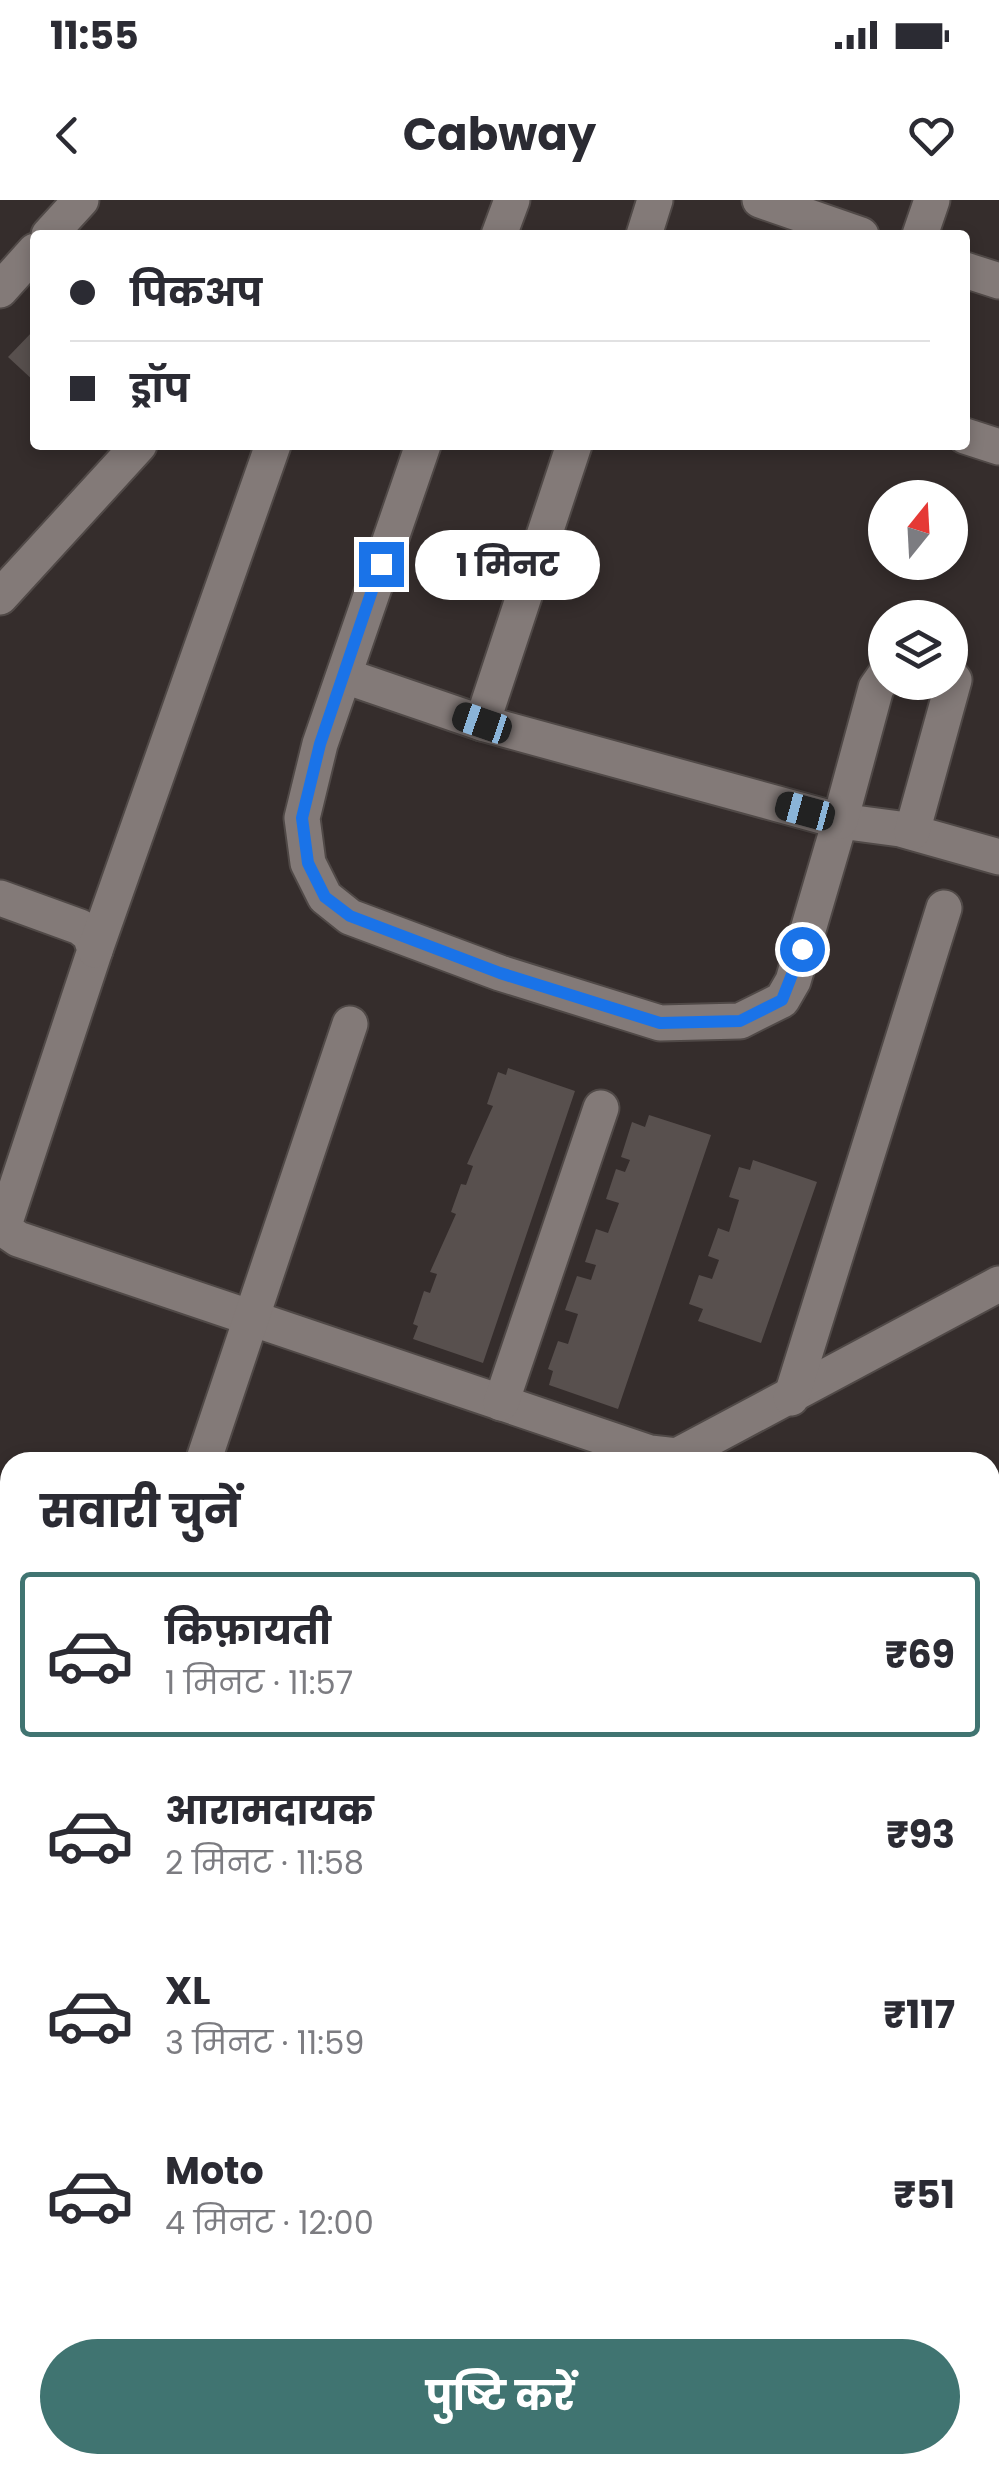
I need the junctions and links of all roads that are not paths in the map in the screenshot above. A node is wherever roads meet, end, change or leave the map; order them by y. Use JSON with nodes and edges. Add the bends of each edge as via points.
{"nodes":[{"id":1,"x":81,"y":200,"type":"edge"},
{"id":2,"x":512,"y":200,"type":"edge"},
{"id":3,"x":655,"y":200,"type":"edge"},
{"id":4,"x":760,"y":200,"type":"edge"},
{"id":5,"x":932,"y":200,"type":"edge"},
{"id":6,"x":54,"y":230,"type":"edge"},
{"id":7,"x":502,"y":230,"type":"edge"},
{"id":8,"x":646,"y":230,"type":"edge"},
{"id":9,"x":844,"y":230,"type":"edge"},
{"id":10,"x":922,"y":230,"type":"edge"},
{"id":11,"x":30,"y":257,"type":"edge"},
{"id":12,"x":970,"y":272,"type":"edge"},
{"id":13,"x":999,"y":281,"type":"edge"},
{"id":14,"x":0,"y":290,"type":"edge"},
{"id":15,"x":970,"y":438,"type":"edge"},
{"id":16,"x":999,"y":447,"type":"edge"},
{"id":17,"x":134,"y":450,"type":"edge"},
{"id":18,"x":270,"y":450,"type":"edge"},
{"id":19,"x":421,"y":450,"type":"edge"},
{"id":20,"x":572,"y":450,"type":"edge"},
{"id":21,"x":0,"y":597,"type":"edge"},
{"id":22,"x":346,"y":676,"type":"junction"},
{"id":23,"x":873,"y":700,"type":"edge"},
{"id":24,"x":948,"y":700,"type":"edge"},
{"id":25,"x":482,"y":723,"type":"junction"},
{"id":26,"x":840,"y":821,"type":"junction"},
{"id":27,"x":912,"y":832,"type":"junction"},
{"id":28,"x":999,"y":857,"type":"edge"},
{"id":29,"x":0,"y":898,"type":"edge"},
{"id":30,"x":944,"y":908,"type":"dead end"},
{"id":31,"x":95,"y":950,"type":"junction"},
{"id":32,"x":350,"y":1024,"type":"dead end"},
{"id":33,"x":601,"y":1108,"type":"dead end"},
{"id":34,"x":4,"y":1244,"type":"edge"},
{"id":35,"x":996,"y":1288,"type":"edge"},
{"id":36,"x":251,"y":1320,"type":"junction"},
{"id":37,"x":792,"y":1398,"type":"junction"},
{"id":38,"x":501,"y":1404,"type":"junction"},
{"id":39,"x":206,"y":1452,"type":"edge"},
{"id":40,"x":647,"y":1452,"type":"edge"},
{"id":41,"x":698,"y":1452,"type":"edge"}],
"edges":[{"from":1,"to":6,"type":"street"},
{"from":2,"to":7,"type":"street"},
{"from":3,"to":8,"type":"street"},
{"from":4,"to":9,"type":"street"},
{"from":5,"to":10,"type":"street"},
{"from":11,"to":14,"type":"street"},
{"from":12,"to":13,"type":"street"},
{"from":15,"to":16,"type":"street"},
{"from":17,"to":21,"type":"street"},
{"from":18,"to":31,"type":"street"},
{"from":19,"to":22,"type":"street"},
{"from":20,"to":25,"type":"street"},
{"from":22,"to":25,"type":"street"},
{"from":22,"to":26,"type":"street","via":[[302,818],[308,863],[325,897],[350,916],[660,1023],[740,1021],[782,1000]]},
{"from":23,"to":26,"type":"street"},
{"from":24,"to":27,"type":"street"},
{"from":25,"to":26,"type":"street"},
{"from":26,"to":27,"type":"street"},
{"from":27,"to":28,"type":"street"},
{"from":29,"to":31,"type":"street","via":[[80,927]]},
{"from":30,"to":37,"type":"street"},
{"from":31,"to":34,"type":"street","via":[[5,1222]]},
{"from":32,"to":36,"type":"street"},
{"from":33,"to":38,"type":"street"},
{"from":34,"to":36,"type":"street"},
{"from":35,"to":37,"type":"street"},
{"from":36,"to":38,"type":"street"},
{"from":36,"to":39,"type":"street"},
{"from":37,"to":41,"type":"street"},
{"from":38,"to":40,"type":"street"}]}
